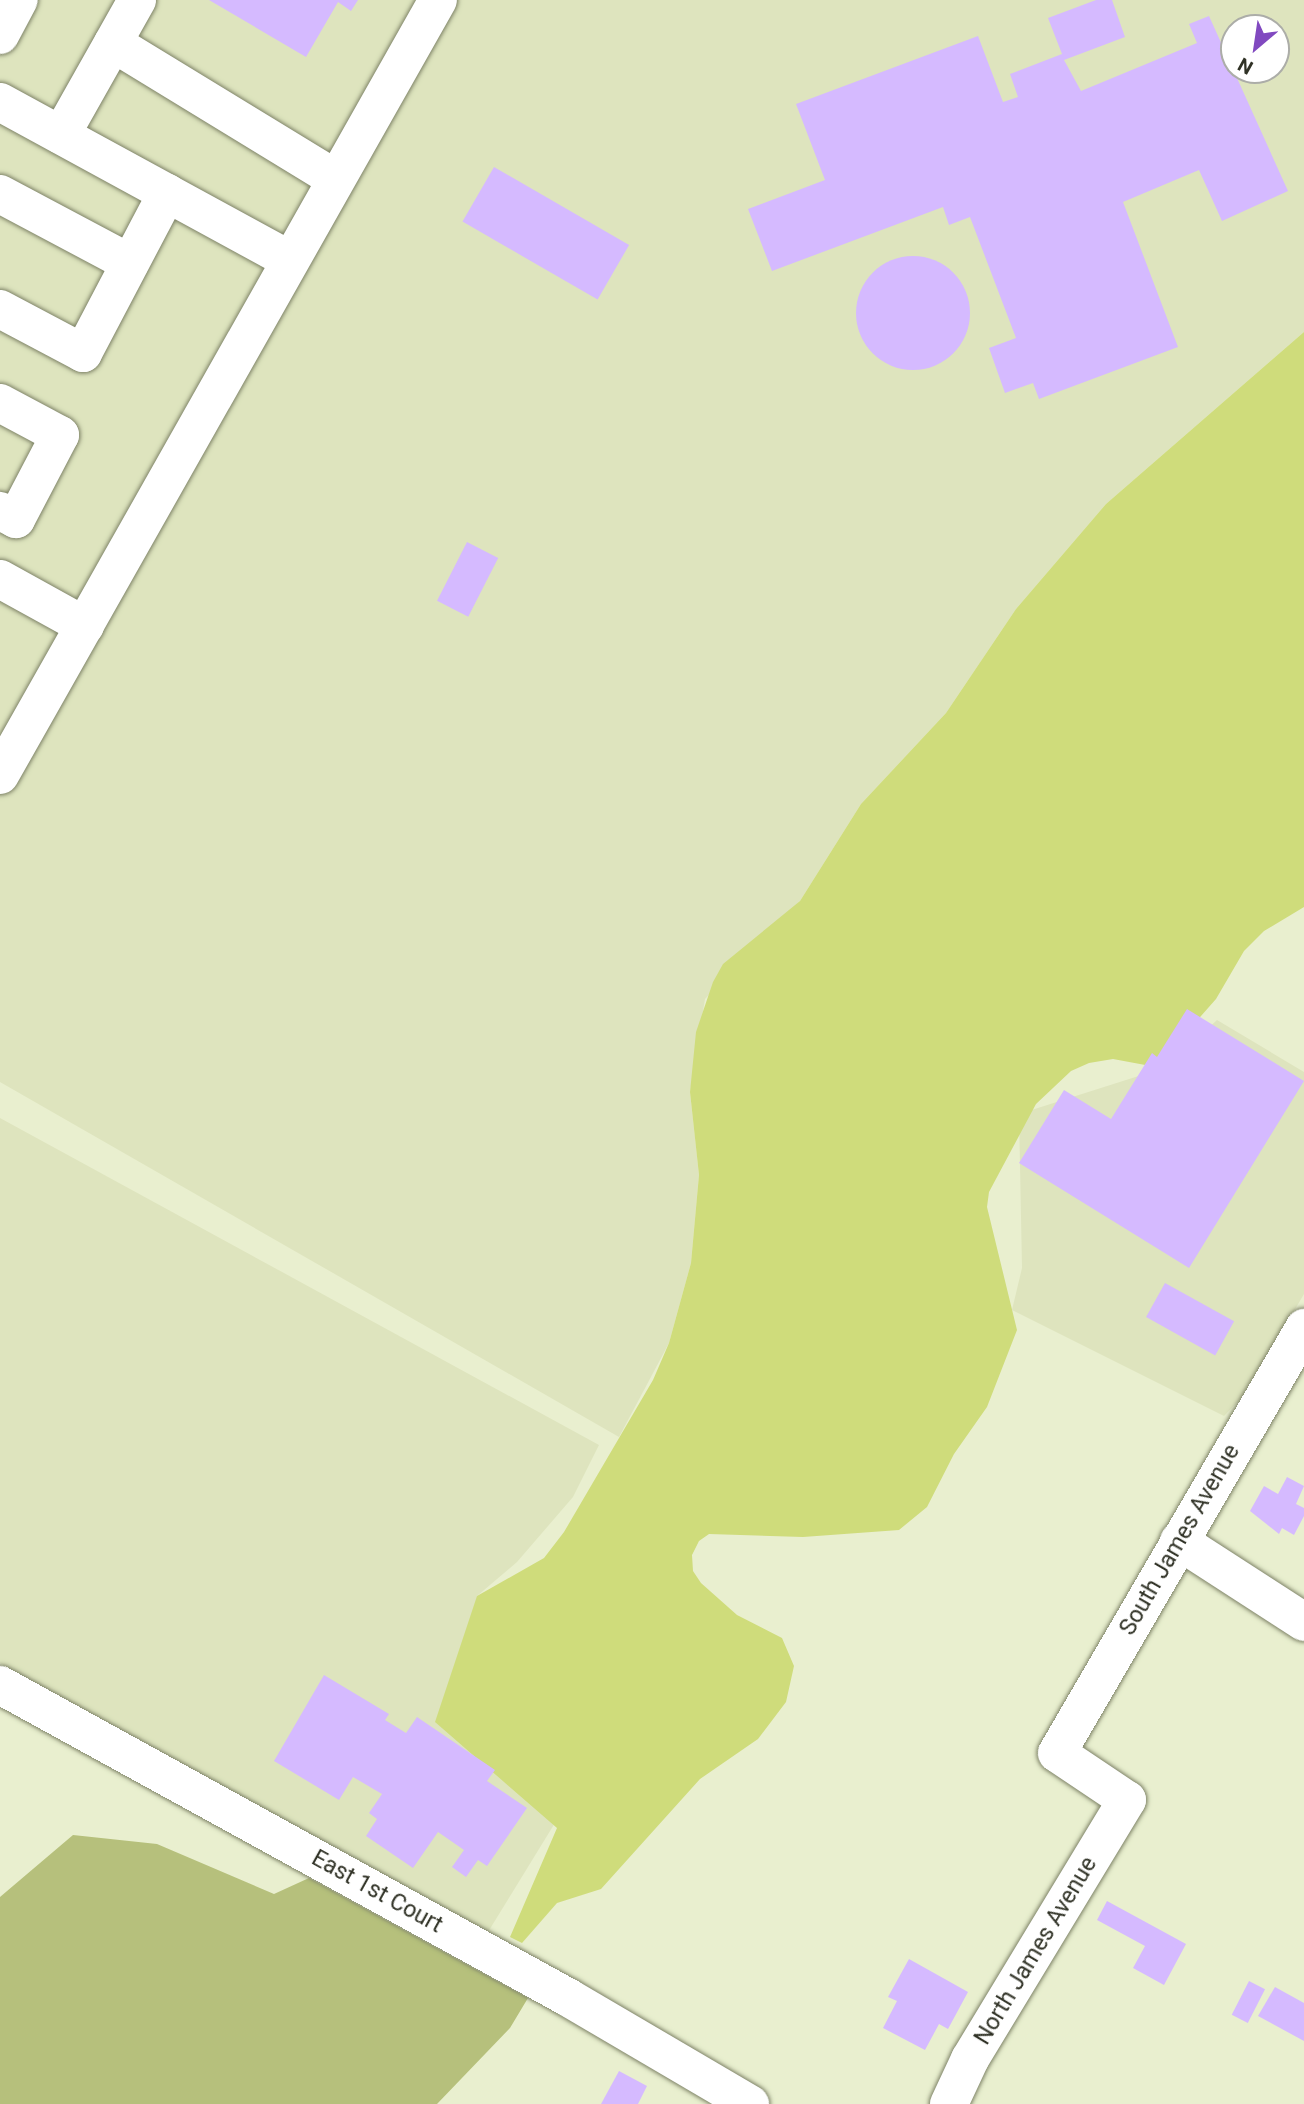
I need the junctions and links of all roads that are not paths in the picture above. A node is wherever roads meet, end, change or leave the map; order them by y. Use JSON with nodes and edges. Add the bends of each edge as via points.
{"nodes":[{"id":1,"x":19,"y":0,"type":"edge"},
{"id":2,"x":137,"y":0,"type":"edge"},
{"id":3,"x":438,"y":0,"type":"edge"},
{"id":4,"x":0,"y":35,"type":"edge"},
{"id":5,"x":113,"y":43,"type":"junction"},
{"id":6,"x":0,"y":102,"type":"edge"},
{"id":7,"x":61,"y":135,"type":"junction"},
{"id":8,"x":336,"y":179,"type":"junction"},
{"id":9,"x":167,"y":193,"type":"junction"},
{"id":10,"x":0,"y":194,"type":"edge"},
{"id":11,"x":290,"y":260,"type":"junction"},
{"id":12,"x":130,"y":263,"type":"junction"},
{"id":13,"x":0,"y":309,"type":"edge"},
{"id":14,"x":0,"y":403,"type":"edge"},
{"id":15,"x":0,"y":511,"type":"edge"},
{"id":16,"x":0,"y":579,"type":"edge"},
{"id":17,"x":85,"y":626,"type":"junction"},
{"id":18,"x":0,"y":775,"type":"edge"},
{"id":19,"x":1304,"y":1328,"type":"edge"},
{"id":20,"x":1179,"y":1541,"type":"junction"},
{"id":21,"x":1304,"y":1622,"type":"edge"},
{"id":22,"x":0,"y":1685,"type":"edge"},
{"id":23,"x":1128,"y":1800,"type":"joint"},
{"id":24,"x":750,"y":2104,"type":"edge"},
{"id":25,"x":949,"y":2104,"type":"edge"}],
"edges":[{"from":1,"to":4,"type":"street"},
{"from":2,"to":5,"type":"street"},
{"from":3,"to":8,"type":"street"},
{"from":5,"to":7,"type":"street"},
{"from":5,"to":8,"type":"street"},
{"from":6,"to":7,"type":"street"},
{"from":7,"to":9,"type":"street"},
{"from":8,"to":11,"type":"street"},
{"from":9,"to":11,"type":"street"},
{"from":9,"to":12,"type":"street"},
{"from":10,"to":12,"type":"street"},
{"from":11,"to":17,"type":"street"},
{"from":12,"to":13,"type":"street","via":[[83,352]]},
{"from":14,"to":15,"type":"street","via":[[61,435],[16,519]]},
{"from":16,"to":17,"type":"street"},
{"from":17,"to":18,"type":"street"},
{"from":19,"to":20,"type":"street","name":"South James Avenue"},
{"from":20,"to":21,"type":"street"},
{"from":20,"to":23,"type":"street","name":"South James Avenue","via":[[1057,1753]]},
{"from":22,"to":24,"type":"street","name":"East 1st Court","via":[[569,1998]]},
{"from":23,"to":25,"type":"street","name":"North James Avenue","via":[[970,2059]]}]}
